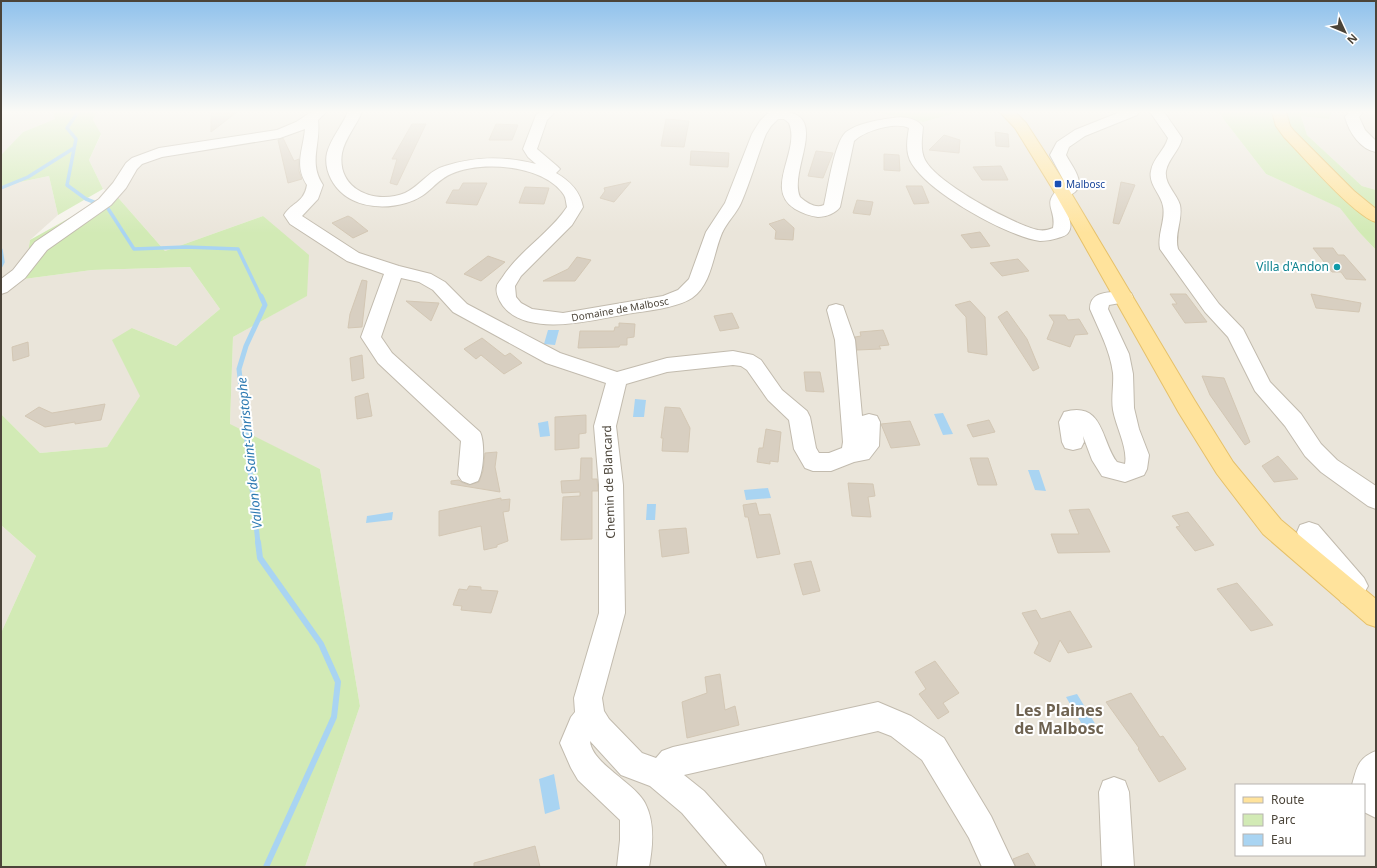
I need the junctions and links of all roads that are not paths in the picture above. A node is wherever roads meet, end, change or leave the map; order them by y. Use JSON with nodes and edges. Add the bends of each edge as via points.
{"nodes":[{"id":1,"x":170,"y":153,"type":"edge"},
{"id":2,"x":308,"y":153,"type":"edge"},
{"id":3,"x":334,"y":153,"type":"edge"},
{"id":4,"x":532,"y":153,"type":"edge"},
{"id":5,"x":753,"y":153,"type":"edge"},
{"id":6,"x":797,"y":153,"type":"edge"},
{"id":7,"x":844,"y":153,"type":"edge"},
{"id":8,"x":915,"y":153,"type":"edge"},
{"id":9,"x":1038,"y":153,"type":"edge"},
{"id":10,"x":1059,"y":153,"type":"edge"},
{"id":11,"x":1168,"y":153,"type":"edge"},
{"id":12,"x":1307,"y":153,"type":"edge"},
{"id":13,"x":553,"y":177,"type":"junction"},
{"id":14,"x":1063,"y":192,"type":"junction"},
{"id":15,"x":1376,"y":217,"type":"edge"},
{"id":16,"x":394,"y":271,"type":"junction"},
{"id":17,"x":1,"y":288,"type":"edge"},
{"id":18,"x":1124,"y":297,"type":"junction"},
{"id":19,"x":836,"y":310,"type":"dead end"},
{"id":20,"x":617,"y":380,"type":"junction"},
{"id":21,"x":869,"y":422,"type":"dead end"},
{"id":22,"x":1073,"y":442,"type":"dead end"},
{"id":23,"x":852,"y":453,"type":"junction"},
{"id":24,"x":470,"y":475,"type":"dead end"},
{"id":25,"x":1376,"y":499,"type":"edge"},
{"id":26,"x":1309,"y":532,"type":"dead end"},
{"id":27,"x":1350,"y":594,"type":"junction"},
{"id":28,"x":1376,"y":615,"type":"edge"},
{"id":29,"x":590,"y":718,"type":"junction"},
{"id":30,"x":1376,"y":766,"type":"edge"},
{"id":31,"x":660,"y":775,"type":"junction"},
{"id":32,"x":1114,"y":792,"type":"dead end"},
{"id":33,"x":1376,"y":802,"type":"edge"},
{"id":34,"x":633,"y":867,"type":"edge"},
{"id":35,"x":750,"y":867,"type":"edge"},
{"id":36,"x":999,"y":867,"type":"edge"},
{"id":37,"x":1118,"y":867,"type":"edge"}],
"edges":[{"from":1,"to":17,"type":"street","via":[[137,161],[131,166],[120,185],[100,205],[41,246],[18,274]]},
{"from":2,"to":16,"type":"street","via":[[306,160],[309,178],[315,185],[314,193],[306,204],[292,215],[353,257]]},
{"from":3,"to":13,"type":"street","name":"Domaine de Malbosc","via":[[335,169],[340,182],[348,191],[370,202],[401,199],[416,193],[449,169],[464,165],[528,165]]},
{"from":4,"to":13,"type":"street","name":"Domaine de Malbosc","via":[[555,171]]},
{"from":5,"to":13,"type":"street","name":"Domaine de Malbosc","via":[[728,213],[716,228],[693,287],[685,294],[667,301],[563,319],[527,315],[514,307],[507,298],[506,286],[514,273],[566,221],[575,207],[572,194]]},
{"from":6,"to":7,"type":"street","name":"Domaine de Malbosc","via":[[789,191],[795,202],[818,212],[832,207]]},
{"from":8,"to":14,"type":"street","name":"Domaine de Malbosc","via":[[919,163],[945,188],[1021,231],[1052,235],[1061,231],[1063,226],[1057,209]]},
{"from":9,"to":14,"type":"main road"},
{"from":10,"to":14,"type":"street","via":[[1058,156],[1072,182],[1071,187]]},
{"from":11,"to":25,"type":"street","via":[[1158,173],[1172,207],[1167,242],[1169,248],[1212,308],[1236,334],[1262,386],[1293,420],[1313,450],[1329,466]]},
{"from":12,"to":15,"type":"main road","via":[[1348,194]]},
{"from":14,"to":18,"type":"main road"},
{"from":16,"to":20,"type":"street","via":[[425,278],[439,286],[460,308],[553,358]]},
{"from":16,"to":24,"type":"street","via":[[371,337],[385,358],[472,438]]},
{"from":18,"to":22,"type":"street","via":[[1105,299],[1099,302],[1099,309],[1119,354],[1123,374],[1123,408],[1138,455],[1136,469],[1125,473],[1110,470],[1103,460],[1095,434],[1086,422],[1077,418],[1072,418],[1070,422]]},
{"from":18,"to":27,"type":"main road","via":[[1225,468],[1272,527]]},
{"from":19,"to":23,"type":"street","via":[[845,340],[854,442]]},
{"from":20,"to":23,"type":"street","via":[[667,365],[733,358],[746,360],[754,365],[775,396],[799,417],[805,449],[813,462],[831,462]]},
{"from":20,"to":29,"type":"street","name":"Chemin de Blancard","via":[[605,426],[611,485],[612,613],[588,698]]},
{"from":21,"to":23,"type":"street","via":[[868,446],[861,453]]},
{"from":26,"to":27,"type":"street","via":[[1355,586]]},
{"from":27,"to":28,"type":"main road"},
{"from":29,"to":31,"type":"street","via":[[632,764]]},
{"from":29,"to":34,"type":"street","via":[[581,727],[575,743],[582,761],[596,777],[619,796],[634,815],[636,854]]},
{"from":30,"to":33,"type":"street","via":[[1371,771],[1366,789]]},
{"from":31,"to":35,"type":"street","via":[[693,802]]},
{"from":31,"to":36,"type":"street","via":[[673,762],[878,716],[901,726],[933,749],[980,827]]},
{"from":32,"to":37,"type":"street"}]}
